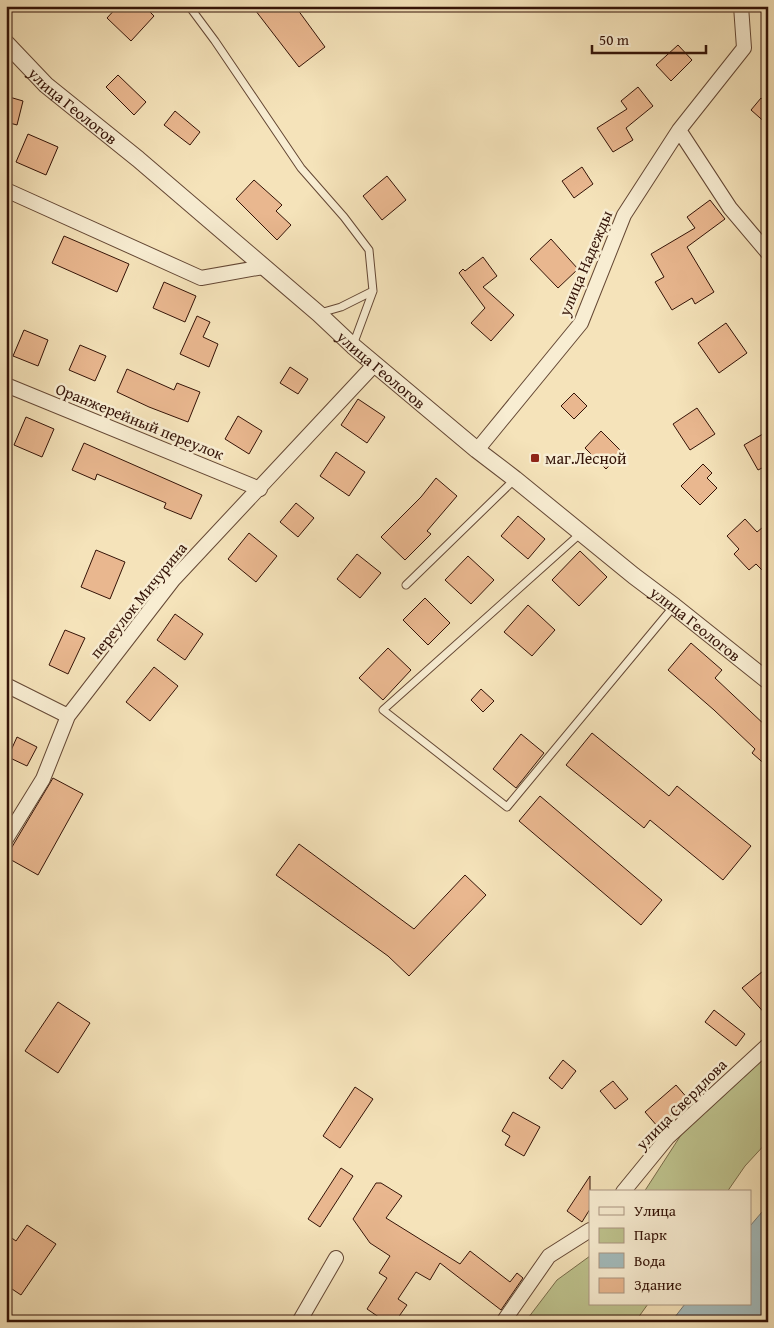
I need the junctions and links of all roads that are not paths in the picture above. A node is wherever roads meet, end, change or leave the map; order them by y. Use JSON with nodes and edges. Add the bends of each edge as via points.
{"nodes":[{"id":1,"x":189,"y":6,"type":"edge"},
{"id":2,"x":741,"y":6,"type":"edge"},
{"id":3,"x":6,"y":42,"type":"edge"},
{"id":4,"x":680,"y":130,"type":"junction"},
{"id":5,"x":6,"y":190,"type":"edge"},
{"id":6,"x":768,"y":253,"type":"edge"},
{"id":7,"x":263,"y":266,"type":"junction"},
{"id":8,"x":373,"y":291,"type":"junction"},
{"id":9,"x":318,"y":314,"type":"junction"},
{"id":10,"x":353,"y":346,"type":"junction"},
{"id":11,"x":375,"y":364,"type":"junction"},
{"id":12,"x":6,"y":385,"type":"edge"},
{"id":13,"x":477,"y":450,"type":"junction"},
{"id":14,"x":516,"y":479,"type":"junction"},
{"id":15,"x":260,"y":489,"type":"junction"},
{"id":16,"x":581,"y":533,"type":"junction"},
{"id":17,"x":406,"y":585,"type":"dead end"},
{"id":18,"x":674,"y":606,"type":"junction"},
{"id":19,"x":768,"y":681,"type":"edge"},
{"id":20,"x":6,"y":685,"type":"edge"},
{"id":21,"x":68,"y":716,"type":"junction"},
{"id":22,"x":6,"y":839,"type":"edge"},
{"id":23,"x":768,"y":1045,"type":"edge"},
{"id":24,"x":625,"y":1190,"type":"edge"},
{"id":25,"x":589,"y":1231,"type":"edge"},
{"id":26,"x":336,"y":1258,"type":"dead end"},
{"id":27,"x":300,"y":1322,"type":"edge"},
{"id":28,"x":504,"y":1322,"type":"edge"}],
"edges":[{"from":1,"to":8,"type":"lane","via":[[301,168],[344,216],[368,250]]},
{"from":2,"to":4,"type":"street","name":"улица Надежды","via":[[744,48]]},
{"from":3,"to":7,"type":"street","name":"улица Геологов","via":[[46,85]]},
{"from":4,"to":6,"type":"street","via":[[730,208]]},
{"from":4,"to":13,"type":"street","name":"улица Надежды","via":[[624,215],[581,323]]},
{"from":5,"to":7,"type":"street","via":[[201,278]]},
{"from":7,"to":9,"type":"street","name":"улица Геологов"},
{"from":8,"to":9,"type":"lane"},
{"from":8,"to":10,"type":"lane"},
{"from":9,"to":10,"type":"street","name":"улица Геологов"},
{"from":10,"to":11,"type":"street","name":"улица Геологов"},
{"from":11,"to":13,"type":"street","name":"улица Геологов"},
{"from":11,"to":15,"type":"street","name":"переулок Мичурина"},
{"from":12,"to":15,"type":"street","name":"Оранжерейный переулок"},
{"from":13,"to":14,"type":"street","name":"улица Геологов"},
{"from":14,"to":16,"type":"street","name":"улица Геологов"},
{"from":14,"to":17,"type":"lane"},
{"from":15,"to":21,"type":"street","name":"переулок Мичурина","via":[[173,580]]},
{"from":16,"to":18,"type":"street","name":"улица Геологов"},
{"from":16,"to":18,"type":"lane","via":[[383,710],[507,807]]},
{"from":18,"to":19,"type":"street","name":"улица Геологов"},
{"from":20,"to":21,"type":"street"},
{"from":21,"to":22,"type":"street","name":"переулок Мичурина","via":[[43,779]]},
{"from":23,"to":24,"type":"street","name":"улица Свердлова","via":[[668,1138]]},
{"from":25,"to":28,"type":"street","via":[[549,1256]]},
{"from":26,"to":27,"type":"street"}]}
